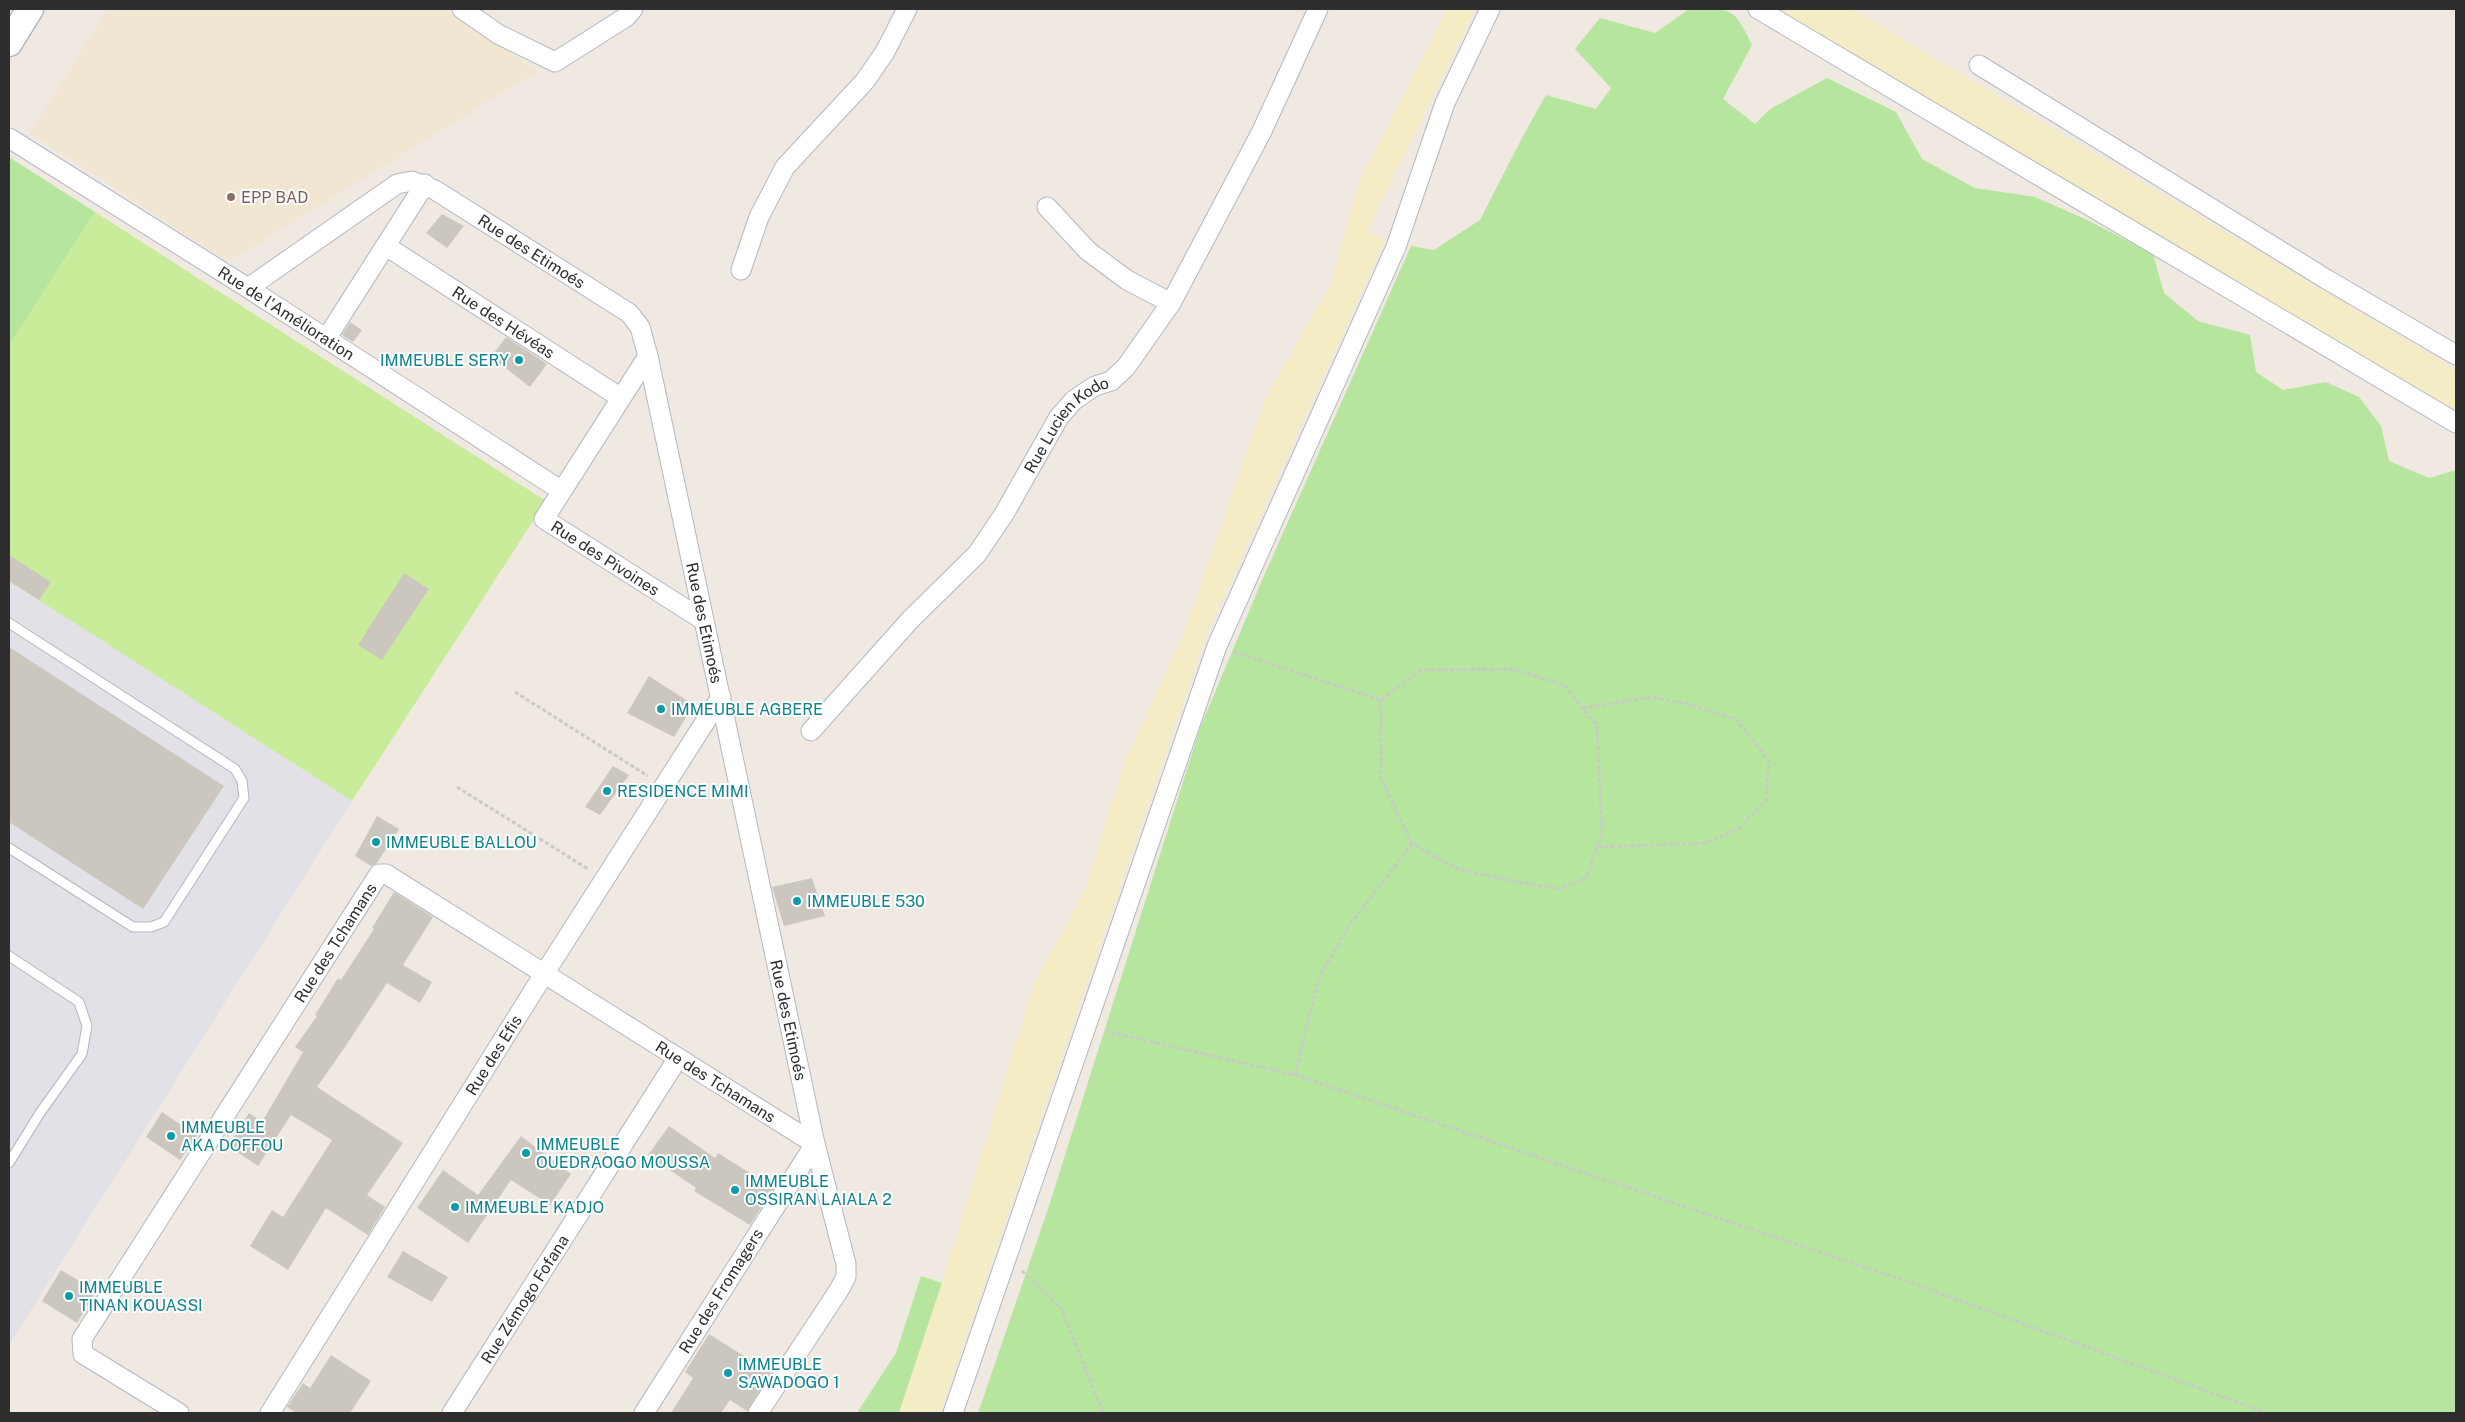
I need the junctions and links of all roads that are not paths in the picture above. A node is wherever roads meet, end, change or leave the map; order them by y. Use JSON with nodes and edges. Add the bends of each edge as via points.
{"nodes":[{"id":1,"x":30,"y":9,"type":"edge"},
{"id":2,"x":462,"y":9,"type":"edge"},
{"id":3,"x":633,"y":9,"type":"edge"},
{"id":4,"x":907,"y":9,"type":"edge"},
{"id":5,"x":1318,"y":9,"type":"edge"},
{"id":6,"x":1490,"y":9,"type":"edge"},
{"id":7,"x":1758,"y":9,"type":"edge"},
{"id":8,"x":9,"y":43,"type":"edge"},
{"id":9,"x":1979,"y":65,"type":"dead end"},
{"id":10,"x":9,"y":138,"type":"edge"},
{"id":11,"x":425,"y":184,"type":"junction"},
{"id":12,"x":1047,"y":208,"type":"dead end"},
{"id":13,"x":386,"y":246,"type":"junction"},
{"id":14,"x":741,"y":270,"type":"dead end"},
{"id":15,"x":248,"y":288,"type":"junction"},
{"id":16,"x":1171,"y":303,"type":"junction"},
{"id":17,"x":326,"y":339,"type":"junction"},
{"id":18,"x":2456,"y":355,"type":"edge"},
{"id":19,"x":648,"y":356,"type":"junction"},
{"id":20,"x":621,"y":398,"type":"junction"},
{"id":21,"x":2456,"y":424,"type":"edge"},
{"id":22,"x":562,"y":491,"type":"junction"},
{"id":23,"x":703,"y":620,"type":"junction"},
{"id":24,"x":9,"y":623,"type":"edge"},
{"id":25,"x":721,"y":697,"type":"junction"},
{"id":26,"x":811,"y":731,"type":"dead end"},
{"id":27,"x":9,"y":848,"type":"edge"},
{"id":28,"x":9,"y":956,"type":"edge"},
{"id":29,"x":544,"y":974,"type":"junction"},
{"id":30,"x":678,"y":1058,"type":"junction"},
{"id":31,"x":815,"y":1144,"type":"junction"},
{"id":32,"x":9,"y":1163,"type":"edge"},
{"id":33,"x":179,"y":1413,"type":"edge"},
{"id":34,"x":270,"y":1413,"type":"edge"},
{"id":35,"x":452,"y":1413,"type":"edge"},
{"id":36,"x":644,"y":1413,"type":"edge"},
{"id":37,"x":758,"y":1413,"type":"edge"},
{"id":38,"x":952,"y":1413,"type":"edge"}],
"edges":[{"from":1,"to":8,"type":"street"},
{"from":2,"to":3,"type":"street","via":[[498,34],[555,62],[626,17]]},
{"from":4,"to":14,"type":"street","via":[[885,52],[865,81],[785,167],[759,217]]},
{"from":5,"to":16,"type":"street","name":"Rue Lucien Kodo","via":[[1261,133]]},
{"from":6,"to":38,"type":"street","via":[[1445,103],[1396,246],[1217,646]]},
{"from":7,"to":21,"type":"street"},
{"from":9,"to":18,"type":"street","via":[[2326,279]]},
{"from":10,"to":15,"type":"street","name":"Rue de l'Amélioration"},
{"from":11,"to":13,"type":"street"},
{"from":11,"to":15,"type":"street","via":[[412,181],[397,184]]},
{"from":11,"to":19,"type":"street","name":"Rue des Etimoés","via":[[629,313],[640,327]]},
{"from":12,"to":16,"type":"street","via":[[1088,251],[1127,280]]},
{"from":13,"to":17,"type":"street"},
{"from":13,"to":20,"type":"street","name":"Rue des Hévéas"},
{"from":15,"to":17,"type":"street","name":"Rue de l'Amélioration"},
{"from":16,"to":26,"type":"street","name":"Rue Lucien Kodo","via":[[1126,367],[1111,381],[1095,386],[1074,400],[1059,417],[1004,514],[977,554],[910,620]]},
{"from":17,"to":22,"type":"street","name":"Rue de l'Amélioration"},
{"from":19,"to":20,"type":"street","name":"Rue des Pivoines"},
{"from":19,"to":23,"type":"street","name":"Rue des Etimoés"},
{"from":20,"to":22,"type":"street","name":"Rue des Pivoines"},
{"from":22,"to":23,"type":"street","name":"Rue des Pivoines","via":[[544,519]]},
{"from":23,"to":25,"type":"street","name":"Rue des Etimoés"},
{"from":24,"to":27,"type":"lane","via":[[236,769],[242,781],[244,798],[164,922],[151,927],[133,928]]},
{"from":25,"to":29,"type":"street","name":"Rue des Efis"},
{"from":25,"to":31,"type":"street","name":"Rue des Etimoés"},
{"from":28,"to":32,"type":"lane","via":[[79,1002],[87,1026],[82,1054]]},
{"from":29,"to":30,"type":"street","name":"Rue des Tchamans"},
{"from":29,"to":33,"type":"street","name":"Rue des Tchamans","via":[[386,874],[374,878],[82,1340],[83,1354]]},
{"from":29,"to":34,"type":"street","name":"Rue des Efis"},
{"from":30,"to":31,"type":"street","name":"Rue des Tchamans"},
{"from":30,"to":35,"type":"street","name":"Rue Zémogo Fofana"},
{"from":31,"to":36,"type":"street","name":"Rue des Fromagers"},
{"from":31,"to":37,"type":"street","name":"Rue des Etimoés","via":[[846,1264],[846,1277]]}]}
